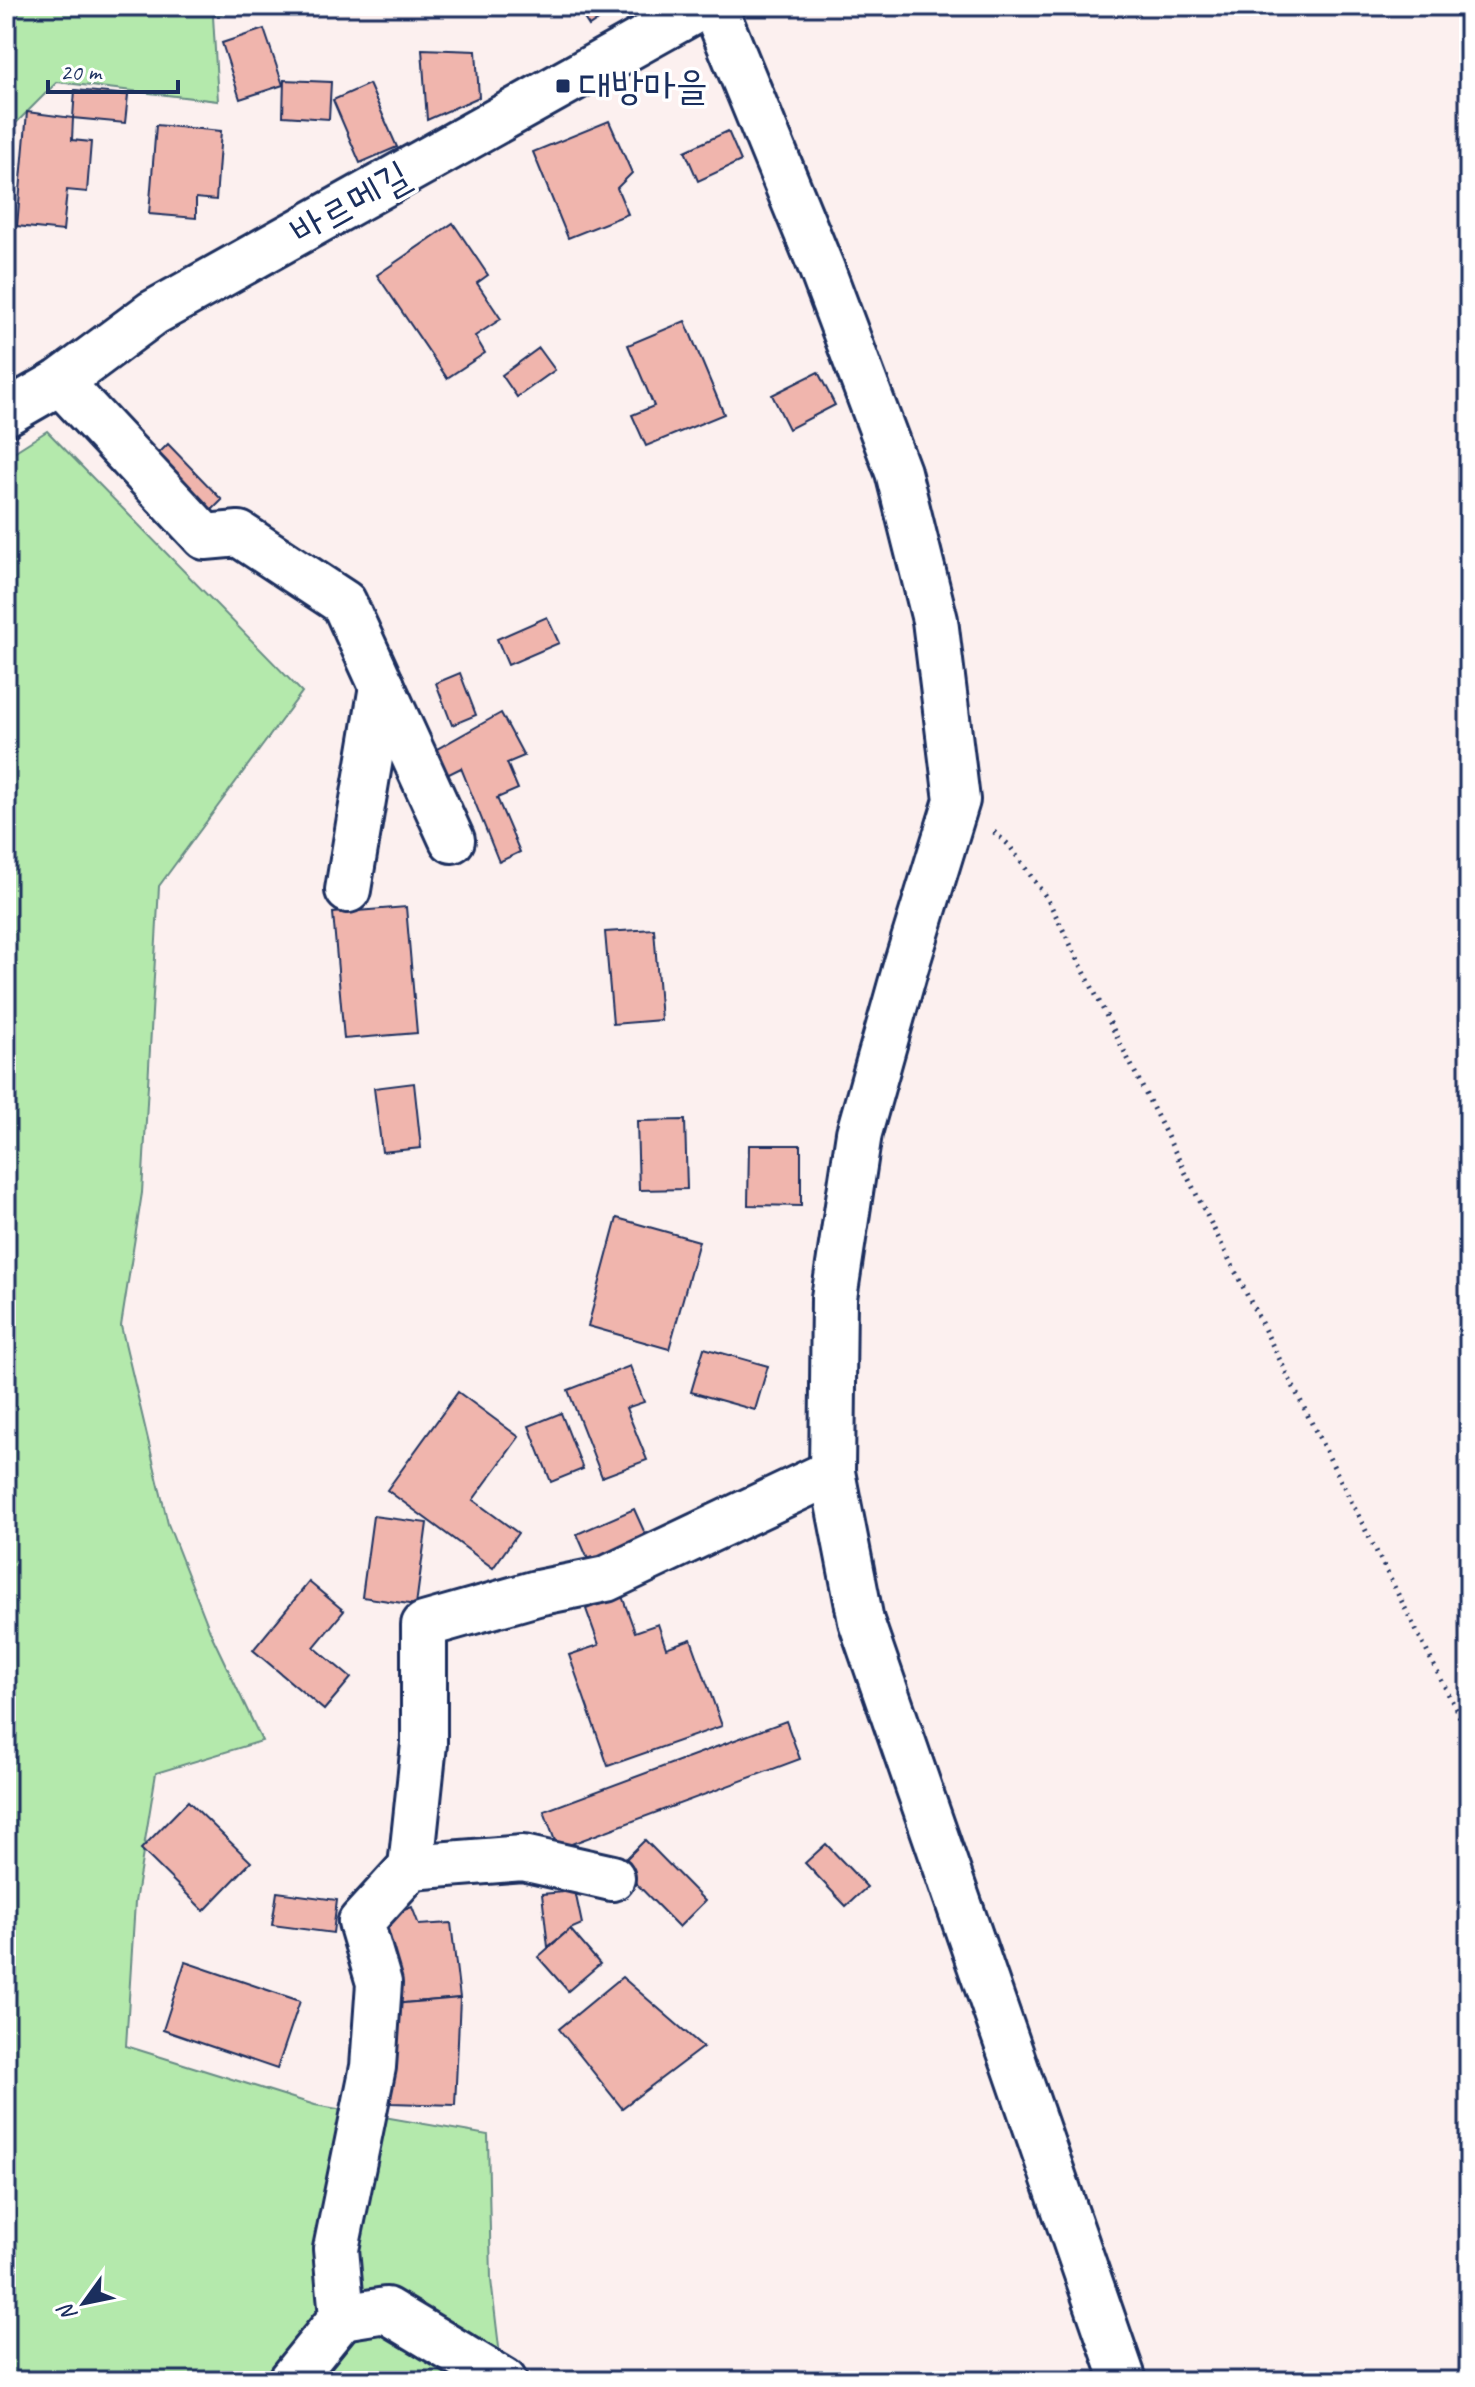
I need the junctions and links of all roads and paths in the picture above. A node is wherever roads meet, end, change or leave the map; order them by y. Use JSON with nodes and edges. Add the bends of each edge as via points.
{"nodes":[{"id":1,"x":703,"y":6,"type":"edge"},
{"id":2,"x":714,"y":6,"type":"edge"},
{"id":3,"x":60,"y":382,"type":"junction"},
{"id":4,"x":6,"y":413,"type":"edge"},
{"id":5,"x":382,"y":686,"type":"junction"},
{"id":6,"x":957,"y":800,"type":"junction"},
{"id":7,"x":452,"y":840,"type":"dead end"},
{"id":8,"x":348,"y":890,"type":"dead end"},
{"id":9,"x":832,"y":1472,"type":"junction"},
{"id":10,"x":1469,"y":1735,"type":"edge"},
{"id":11,"x":411,"y":1867,"type":"junction"},
{"id":12,"x":612,"y":1878,"type":"dead end"},
{"id":13,"x":342,"y":2317,"type":"junction"},
{"id":14,"x":290,"y":2381,"type":"edge"},
{"id":15,"x":504,"y":2381,"type":"edge"},
{"id":16,"x":1124,"y":2381,"type":"edge"}],
"edges":[{"from":1,"to":3,"type":"street","name":"바르메길","via":[[153,313]]},
{"from":2,"to":6,"type":"street","via":[[898,472],[935,620]]},
{"from":3,"to":4,"type":"street","name":"바르메길"},
{"from":3,"to":5,"type":"street","via":[[205,537],[239,534],[344,603]]},
{"from":5,"to":7,"type":"street"},
{"from":5,"to":8,"type":"street"},
{"from":6,"to":9,"type":"street","via":[[859,1133],[834,1298]]},
{"from":6,"to":10,"type":"path","via":[[1009,845],[1048,900]]},
{"from":9,"to":11,"type":"street","via":[[606,1579],[424,1625],[424,1744]]},
{"from":9,"to":16,"type":"street","via":[[861,1621]]},
{"from":11,"to":12,"type":"street","via":[[523,1858]]},
{"from":11,"to":13,"type":"street","via":[[361,1922],[379,1983],[373,2067],[336,2249]]},
{"from":13,"to":14,"type":"street"},
{"from":13,"to":15,"type":"street","via":[[386,2310]]}]}
